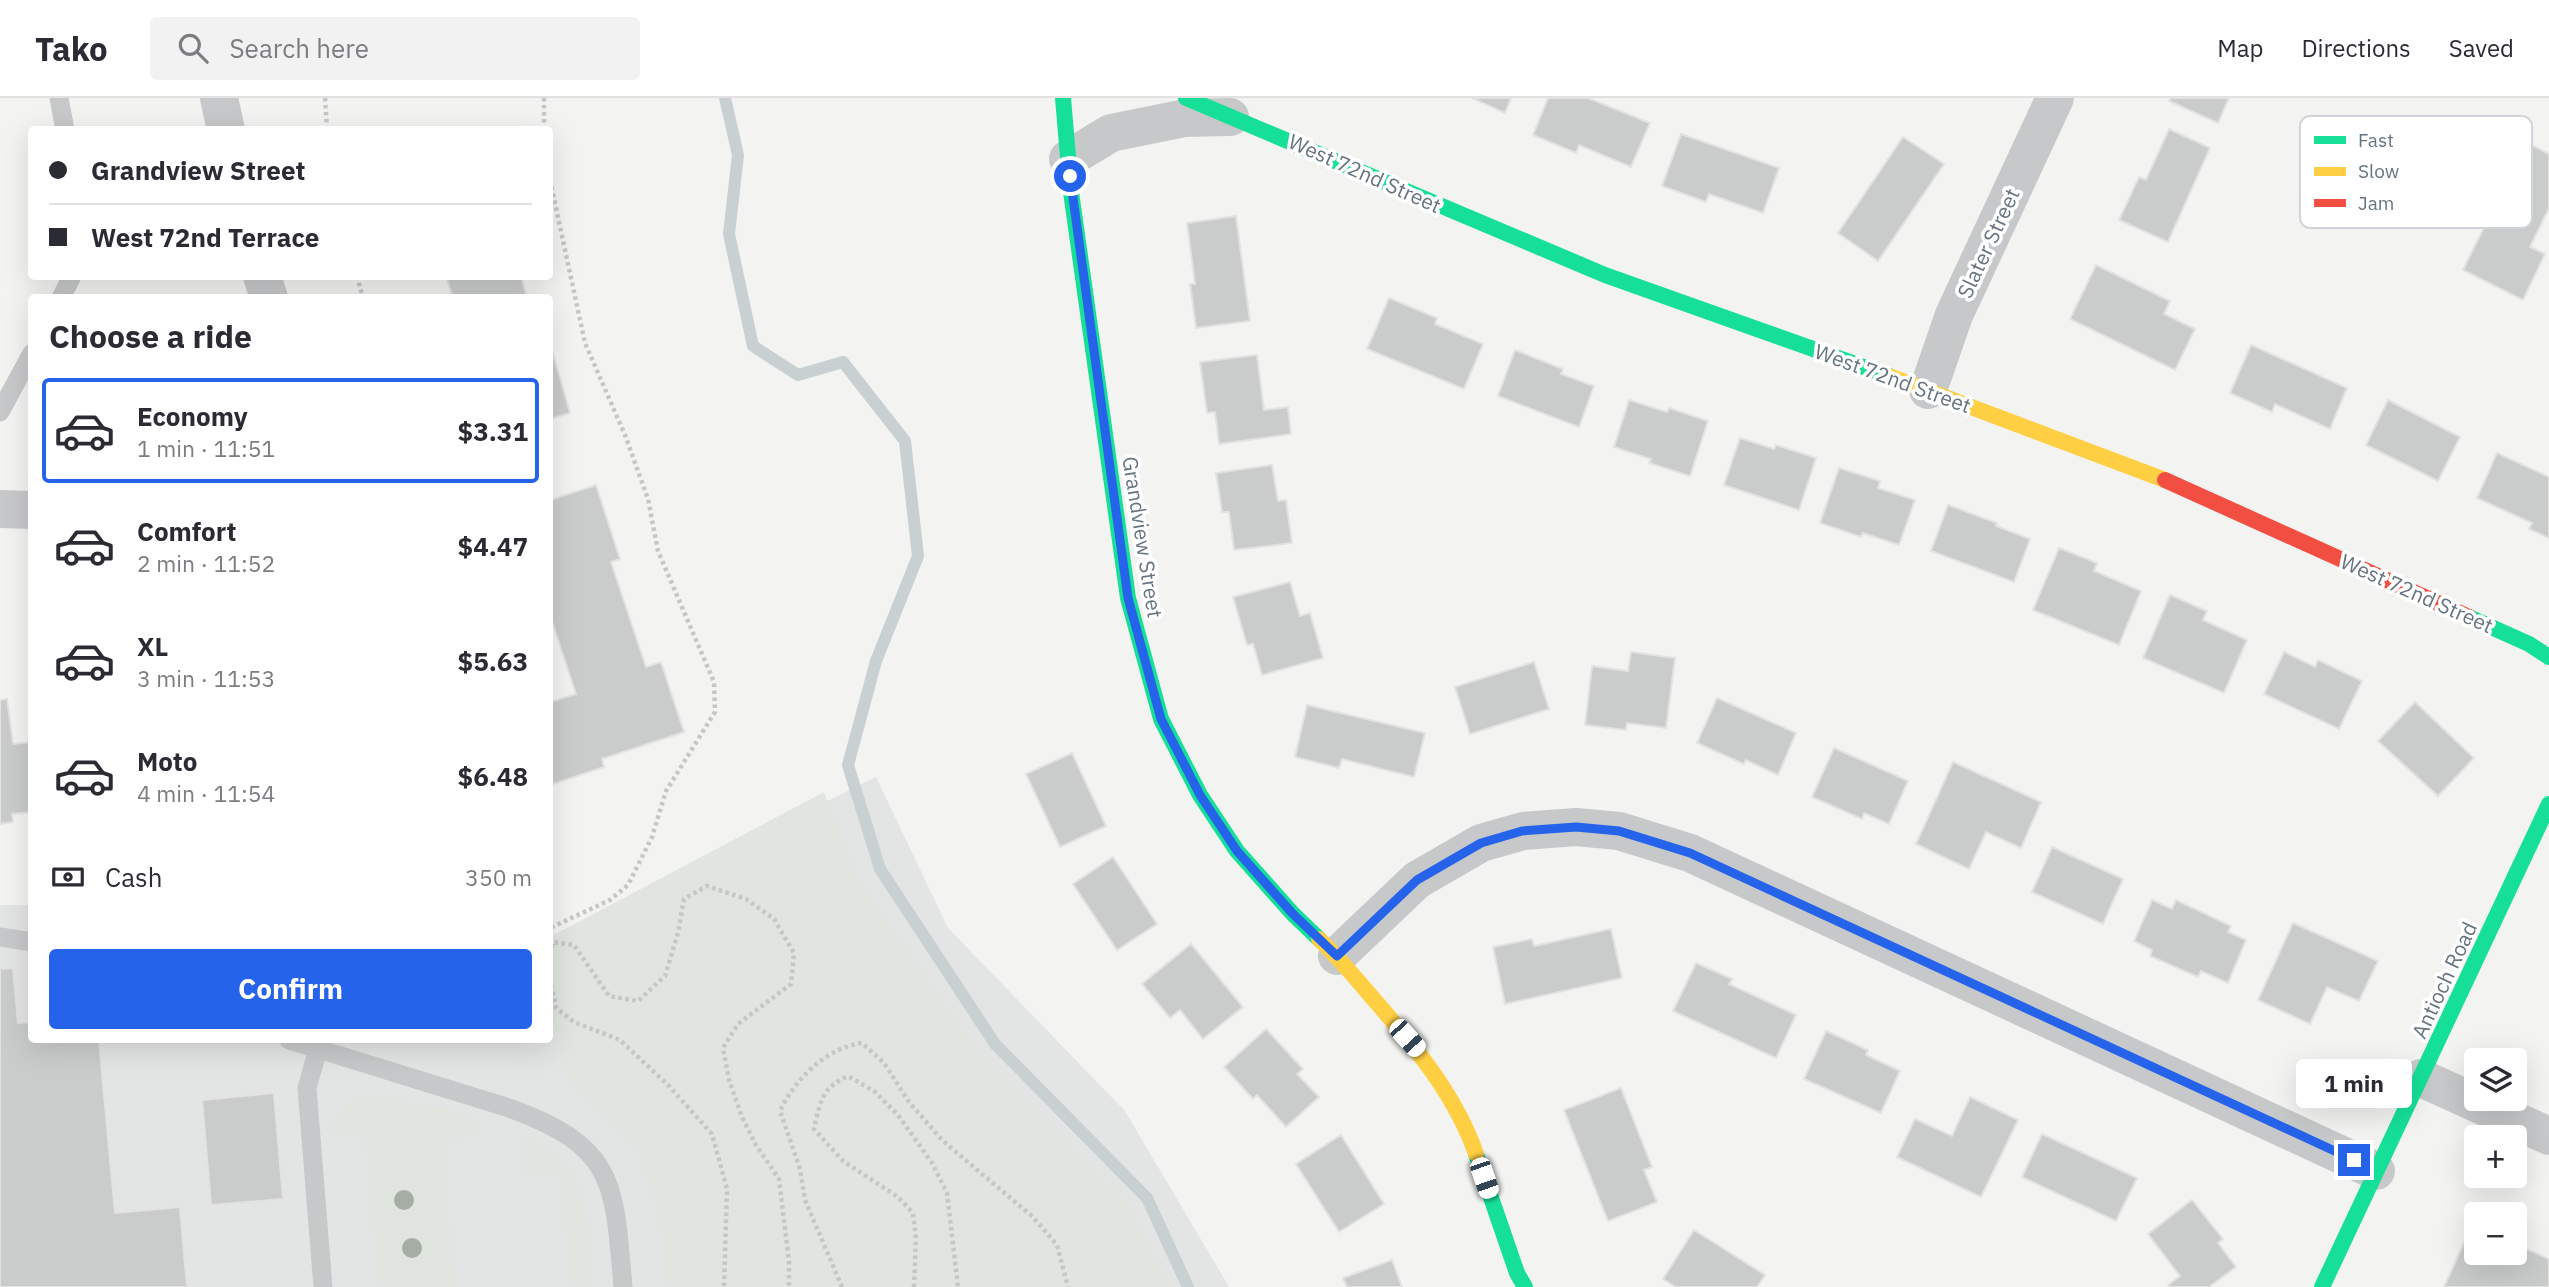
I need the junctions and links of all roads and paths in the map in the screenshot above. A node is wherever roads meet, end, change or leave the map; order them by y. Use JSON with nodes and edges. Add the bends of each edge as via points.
{"nodes":[{"id":1,"x":59,"y":98,"type":"edge"},
{"id":2,"x":219,"y":98,"type":"edge"},
{"id":3,"x":325,"y":98,"type":"edge"},
{"id":4,"x":544,"y":98,"type":"edge"},
{"id":5,"x":1063,"y":98,"type":"edge"},
{"id":6,"x":1186,"y":98,"type":"edge"},
{"id":7,"x":2055,"y":98,"type":"edge"},
{"id":8,"x":1230,"y":117,"type":"junction"},
{"id":9,"x":64,"y":126,"type":"edge"},
{"id":10,"x":225,"y":126,"type":"edge"},
{"id":11,"x":327,"y":126,"type":"edge"},
{"id":12,"x":544,"y":126,"type":"edge"},
{"id":13,"x":1068,"y":159,"type":"junction"},
{"id":14,"x":553,"y":194,"type":"edge"},
{"id":15,"x":28,"y":360,"type":"edge"},
{"id":16,"x":1928,"y":390,"type":"junction"},
{"id":17,"x":0,"y":412,"type":"edge"},
{"id":18,"x":0,"y":509,"type":"edge"},
{"id":19,"x":28,"y":510,"type":"edge"},
{"id":20,"x":2549,"y":657,"type":"edge"},
{"id":21,"x":2549,"y":804,"type":"edge"},
{"id":22,"x":553,"y":927,"type":"edge"},
{"id":23,"x":0,"y":937,"type":"edge"},
{"id":24,"x":28,"y":941,"type":"edge"},
{"id":25,"x":553,"y":942,"type":"edge"},
{"id":26,"x":1337,"y":956,"type":"junction"},
{"id":27,"x":553,"y":993,"type":"edge"},
{"id":28,"x":299,"y":1043,"type":"edge"},
{"id":29,"x":318,"y":1049,"type":"junction"},
{"id":30,"x":2421,"y":1078,"type":"junction"},
{"id":31,"x":2549,"y":1136,"type":"edge"},
{"id":32,"x":2376,"y":1171,"type":"junction"},
{"id":33,"x":323,"y":1287,"type":"edge"},
{"id":34,"x":623,"y":1287,"type":"edge"},
{"id":35,"x":724,"y":1287,"type":"edge"},
{"id":36,"x":789,"y":1287,"type":"edge"},
{"id":37,"x":842,"y":1287,"type":"edge"},
{"id":38,"x":914,"y":1287,"type":"edge"},
{"id":39,"x":958,"y":1287,"type":"edge"},
{"id":40,"x":1068,"y":1287,"type":"edge"},
{"id":41,"x":1525,"y":1287,"type":"edge"},
{"id":42,"x":2322,"y":1287,"type":"edge"}],
"edges":[{"from":1,"to":9,"type":"lane"},
{"from":2,"to":10,"type":"street"},
{"from":3,"to":11,"type":"path"},
{"from":4,"to":12,"type":"path"},
{"from":5,"to":13,"type":"street","name":"Grandview Street"},
{"from":6,"to":8,"type":"street","name":"West 72nd Street"},
{"from":7,"to":16,"type":"street","name":"Slater Street","via":[[1954,315]]},
{"from":8,"to":13,"type":"street","name":"West 72nd Street","via":[[1185,118],[1111,133]]},
{"from":8,"to":16,"type":"street","name":"West 72nd Street","via":[[1605,275]]},
{"from":13,"to":26,"type":"street","name":"Grandview Street","via":[[1128,598],[1161,719],[1200,795],[1237,851]]},
{"from":14,"to":22,"type":"path","via":[[585,343],[648,499],[658,551],[714,682],[715,712],[666,791],[652,837],[628,885],[610,900]]},
{"from":15,"to":17,"type":"lane"},
{"from":16,"to":20,"type":"street","name":"West 72nd Street","via":[[2204,496]]},
{"from":18,"to":19,"type":"street"},
{"from":21,"to":30,"type":"street","name":"Antioch Road"},
{"from":23,"to":24,"type":"lane"},
{"from":25,"to":36,"type":"path","via":[[573,945],[610,996],[638,1001],[665,976],[684,899],[707,886],[746,899],[774,919],[794,953],[791,984],[738,1024],[723,1048],[742,1117],[779,1179]]},
{"from":26,"to":32,"type":"street","via":[[1417,880],[1481,843],[1522,831],[1576,827],[1619,831],[1690,853]]},
{"from":26,"to":41,"type":"street","name":"Grandview Street","via":[[1422,1055],[1468,1130]]},
{"from":27,"to":35,"type":"path","via":[[556,1008],[574,1022],[620,1040],[712,1134],[727,1189]]},
{"from":28,"to":29,"type":"lane"},
{"from":29,"to":33,"type":"lane","via":[[307,1088]]},
{"from":29,"to":34,"type":"lane","via":[[509,1108],[566,1133],[592,1154],[608,1180],[616,1209]]},
{"from":30,"to":31,"type":"street"},
{"from":30,"to":32,"type":"street","name":"Antioch Road"},
{"from":32,"to":42,"type":"street","name":"Antioch Road"},
{"from":37,"to":40,"type":"path","via":[[805,1200],[780,1111],[805,1073],[846,1045],[862,1043],[884,1063],[909,1102],[943,1141],[1033,1217],[1057,1245]]},
{"from":38,"to":39,"type":"path","via":[[913,1213],[843,1161],[814,1129],[821,1098],[834,1082],[848,1076],[874,1091],[898,1115],[932,1163],[947,1193]]}]}
